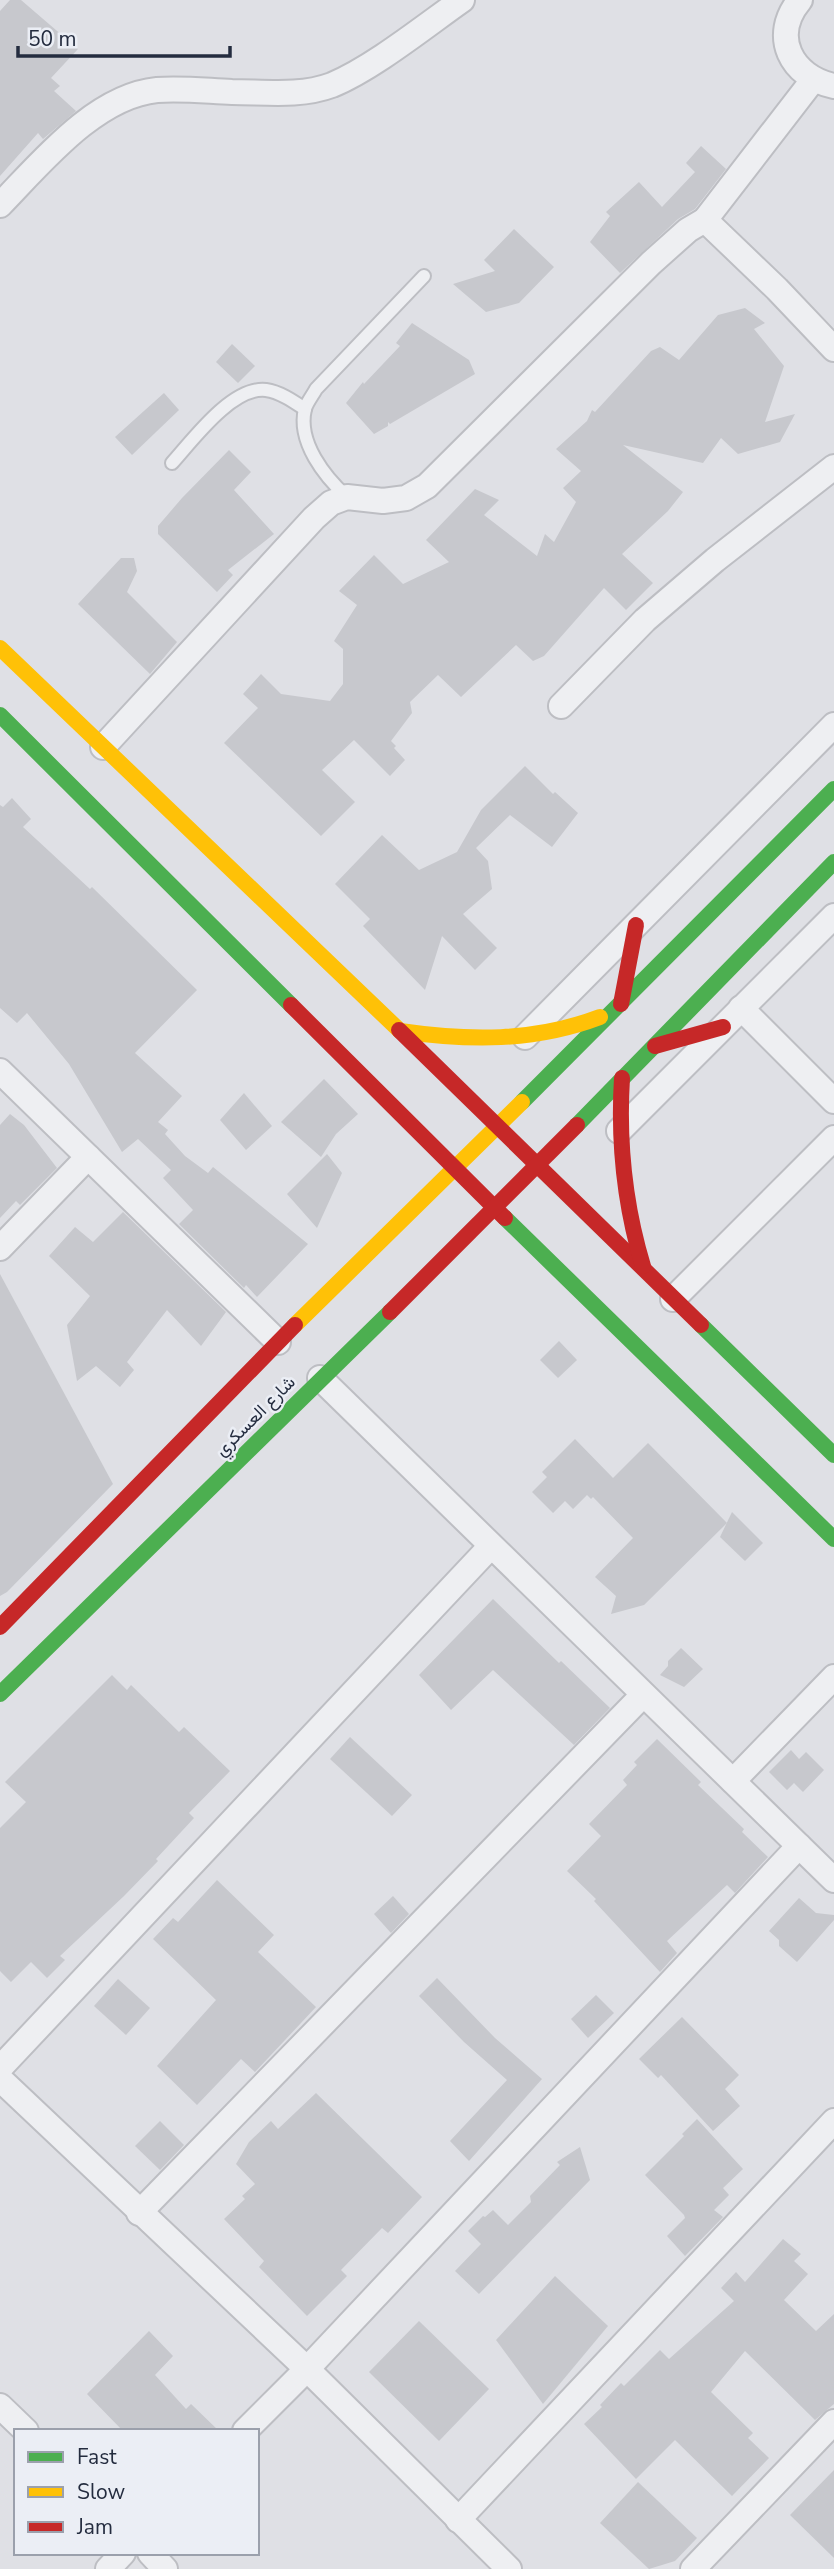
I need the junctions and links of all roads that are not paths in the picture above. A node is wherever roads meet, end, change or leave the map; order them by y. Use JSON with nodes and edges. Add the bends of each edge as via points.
{"nodes":[{"id":1,"x":462,"y":0,"type":"edge"},
{"id":2,"x":800,"y":0,"type":"edge"},
{"id":3,"x":824,"y":83,"type":"edge"},
{"id":4,"x":0,"y":205,"type":"edge"},
{"id":5,"x":705,"y":220,"type":"junction"},
{"id":6,"x":424,"y":276,"type":"dead end"},
{"id":7,"x":834,"y":349,"type":"edge"},
{"id":8,"x":305,"y":409,"type":"junction"},
{"id":9,"x":172,"y":463,"type":"dead end"},
{"id":10,"x":834,"y":467,"type":"edge"},
{"id":11,"x":347,"y":497,"type":"junction"},
{"id":12,"x":0,"y":648,"type":"edge"},
{"id":13,"x":561,"y":706,"type":"dead end"},
{"id":14,"x":0,"y":715,"type":"edge"},
{"id":15,"x":834,"y":724,"type":"edge"},
{"id":16,"x":103,"y":747,"type":"junction"},
{"id":17,"x":834,"y":789,"type":"edge"},
{"id":18,"x":834,"y":862,"type":"edge"},
{"id":19,"x":834,"y":916,"type":"edge"},
{"id":20,"x":636,"y":925,"type":"junction"},
{"id":21,"x":617,"y":1007,"type":"junction"},
{"id":22,"x":741,"y":1009,"type":"junction"},
{"id":23,"x":723,"y":1027,"type":"junction"},
{"id":24,"x":400,"y":1031,"type":"junction"},
{"id":25,"x":525,"y":1037,"type":"junction"},
{"id":26,"x":653,"y":1046,"type":"junction"},
{"id":27,"x":0,"y":1071,"type":"edge"},
{"id":28,"x":622,"y":1078,"type":"junction"},
{"id":29,"x":834,"y":1101,"type":"edge"},
{"id":30,"x":497,"y":1126,"type":"junction"},
{"id":31,"x":619,"y":1131,"type":"junction"},
{"id":32,"x":834,"y":1138,"type":"edge"},
{"id":33,"x":88,"y":1157,"type":"junction"},
{"id":34,"x":537,"y":1166,"type":"junction"},
{"id":35,"x":454,"y":1168,"type":"junction"},
{"id":36,"x":495,"y":1209,"type":"junction"},
{"id":37,"x":0,"y":1248,"type":"edge"},
{"id":38,"x":645,"y":1272,"type":"junction"},
{"id":39,"x":673,"y":1299,"type":"junction"},
{"id":40,"x":278,"y":1342,"type":"junction"},
{"id":41,"x":320,"y":1378,"type":"junction"},
{"id":42,"x":834,"y":1455,"type":"edge"},
{"id":43,"x":834,"y":1539,"type":"edge"},
{"id":44,"x":491,"y":1546,"type":"junction"},
{"id":45,"x":0,"y":1627,"type":"edge"},
{"id":46,"x":834,"y":1677,"type":"edge"},
{"id":47,"x":0,"y":1694,"type":"edge"},
{"id":48,"x":643,"y":1695,"type":"junction"},
{"id":49,"x":733,"y":1781,"type":"junction"},
{"id":50,"x":799,"y":1846,"type":"junction"},
{"id":51,"x":834,"y":1880,"type":"edge"},
{"id":52,"x":0,"y":2068,"type":"edge"},
{"id":53,"x":0,"y":2080,"type":"edge"},
{"id":54,"x":834,"y":2121,"type":"edge"},
{"id":55,"x":139,"y":2213,"type":"junction"},
{"id":56,"x":307,"y":2369,"type":"junction"},
{"id":57,"x":0,"y":2406,"type":"edge"},
{"id":58,"x":834,"y":2422,"type":"edge"},
{"id":59,"x":24,"y":2429,"type":"edge"},
{"id":60,"x":247,"y":2429,"type":"edge"},
{"id":61,"x":458,"y":2520,"type":"junction"},
{"id":62,"x":121,"y":2555,"type":"edge"},
{"id":63,"x":152,"y":2555,"type":"edge"},
{"id":64,"x":108,"y":2569,"type":"edge"},
{"id":65,"x":165,"y":2569,"type":"edge"},
{"id":66,"x":509,"y":2569,"type":"edge"},
{"id":67,"x":693,"y":2569,"type":"edge"}],
"edges":[{"from":1,"to":4,"type":"street","via":[[332,85],[297,93],[155,90],[131,97],[94,115],[63,140]]},
{"from":2,"to":3,"type":"street","via":[[786,29],[788,49],[797,68]]},
{"from":3,"to":5,"type":"street"},
{"from":5,"to":7,"type":"street"},
{"from":5,"to":11,"type":"street","via":[[651,263],[427,486],[406,498]]},
{"from":6,"to":8,"type":"lane","via":[[316,389]]},
{"from":8,"to":9,"type":"lane","via":[[264,390],[244,394],[206,424]]},
{"from":8,"to":11,"type":"lane","via":[[305,428],[315,458],[327,479]]},
{"from":10,"to":13,"type":"street","via":[[645,620]]},
{"from":11,"to":16,"type":"street","via":[[314,517]]},
{"from":12,"to":16,"type":"main road"},
{"from":14,"to":35,"type":"main road"},
{"from":15,"to":20,"type":"street"},
{"from":16,"to":24,"type":"main road"},
{"from":17,"to":21,"type":"main road","name":"شارع العسكري"},
{"from":18,"to":26,"type":"main road","name":"شارع العسكري"},
{"from":19,"to":22,"type":"street"},
{"from":20,"to":21,"type":"main road"},
{"from":20,"to":25,"type":"street"},
{"from":21,"to":25,"type":"main road","via":[[581,1026]]},
{"from":21,"to":30,"type":"main road","name":"شارع العسكري"},
{"from":22,"to":23,"type":"street"},
{"from":22,"to":29,"type":"street"},
{"from":23,"to":26,"type":"main road"},
{"from":23,"to":31,"type":"street"},
{"from":24,"to":25,"type":"main road","via":[[472,1040]]},
{"from":24,"to":30,"type":"main road"},
{"from":26,"to":28,"type":"main road","name":"شارع العسكري"},
{"from":27,"to":33,"type":"street"},
{"from":28,"to":31,"type":"main road"},
{"from":28,"to":34,"type":"main road","name":"شارع العسكري"},
{"from":30,"to":34,"type":"main road"},
{"from":30,"to":35,"type":"main road","name":"شارع العسكري"},
{"from":31,"to":38,"type":"main road","via":[[623,1189]]},
{"from":32,"to":39,"type":"street"},
{"from":33,"to":37,"type":"street"},
{"from":33,"to":40,"type":"street"},
{"from":34,"to":36,"type":"main road","name":"شارع العسكري"},
{"from":34,"to":38,"type":"main road"},
{"from":35,"to":36,"type":"main road"},
{"from":35,"to":40,"type":"main road","name":"شارع العسكري"},
{"from":36,"to":41,"type":"main road","name":"شارع العسكري"},
{"from":36,"to":43,"type":"main road"},
{"from":38,"to":39,"type":"main road"},
{"from":39,"to":42,"type":"main road"},
{"from":40,"to":45,"type":"main road","name":"شارع العسكري"},
{"from":41,"to":44,"type":"street"},
{"from":41,"to":47,"type":"main road","name":"شارع العسكري"},
{"from":44,"to":48,"type":"street"},
{"from":44,"to":52,"type":"street"},
{"from":46,"to":49,"type":"street"},
{"from":48,"to":49,"type":"street"},
{"from":48,"to":55,"type":"street"},
{"from":49,"to":50,"type":"street"},
{"from":50,"to":51,"type":"street"},
{"from":50,"to":56,"type":"street"},
{"from":53,"to":55,"type":"street"},
{"from":54,"to":61,"type":"street"},
{"from":55,"to":56,"type":"street"},
{"from":56,"to":60,"type":"street"},
{"from":56,"to":61,"type":"street"},
{"from":57,"to":59,"type":"street"},
{"from":58,"to":67,"type":"street"},
{"from":61,"to":66,"type":"street"},
{"from":62,"to":64,"type":"street"},
{"from":63,"to":65,"type":"street"}]}
